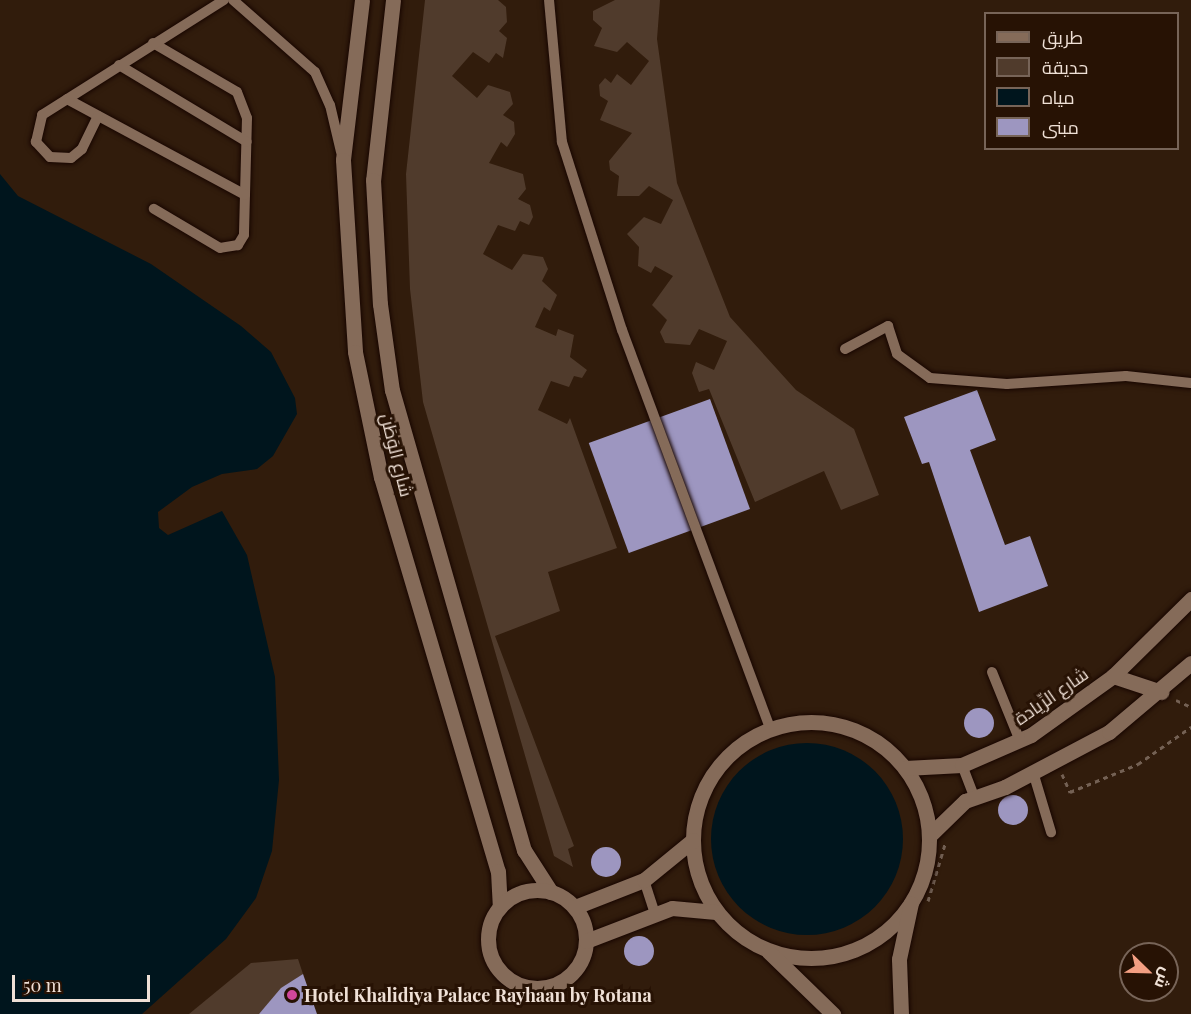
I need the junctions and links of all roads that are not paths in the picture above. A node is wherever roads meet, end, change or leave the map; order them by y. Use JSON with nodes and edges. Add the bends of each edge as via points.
{"nodes":[{"id":1,"x":224,"y":0,"type":"edge"},
{"id":2,"x":233,"y":0,"type":"edge"},
{"id":3,"x":362,"y":0,"type":"edge"},
{"id":4,"x":393,"y":0,"type":"edge"},
{"id":5,"x":549,"y":0,"type":"edge"},
{"id":6,"x":153,"y":43,"type":"junction"},
{"id":7,"x":119,"y":65,"type":"junction"},
{"id":8,"x":67,"y":99,"type":"junction"},
{"id":9,"x":98,"y":116,"type":"junction"},
{"id":10,"x":247,"y":142,"type":"junction"},
{"id":11,"x":343,"y":160,"type":"junction"},
{"id":12,"x":245,"y":195,"type":"junction"},
{"id":13,"x":154,"y":209,"type":"dead end"},
{"id":14,"x":845,"y":349,"type":"dead end"},
{"id":15,"x":1191,"y":384,"type":"edge"},
{"id":16,"x":1191,"y":599,"type":"edge"},
{"id":17,"x":1191,"y":663,"type":"edge"},
{"id":18,"x":992,"y":672,"type":"dead end"},
{"id":19,"x":1113,"y":676,"type":"junction"},
{"id":20,"x":1161,"y":692,"type":"junction"},
{"id":21,"x":770,"y":729,"type":"junction"},
{"id":22,"x":1020,"y":741,"type":"junction"},
{"id":23,"x":962,"y":765,"type":"junction"},
{"id":24,"x":905,"y":768,"type":"junction"},
{"id":25,"x":1033,"y":772,"type":"junction"},
{"id":26,"x":974,"y":796,"type":"junction"},
{"id":27,"x":1051,"y":832,"type":"dead end"},
{"id":28,"x":930,"y":835,"type":"junction"},
{"id":29,"x":693,"y":840,"type":"junction"},
{"id":30,"x":644,"y":880,"type":"junction"},
{"id":31,"x":551,"y":892,"type":"junction"},
{"id":32,"x":500,"y":907,"type":"junction"},
{"id":33,"x":575,"y":907,"type":"junction"},
{"id":34,"x":918,"y":907,"type":"junction"},
{"id":35,"x":716,"y":912,"type":"junction"},
{"id":36,"x":655,"y":914,"type":"junction"},
{"id":37,"x":586,"y":941,"type":"junction"},
{"id":38,"x":768,"y":951,"type":"junction"},
{"id":39,"x":833,"y":1014,"type":"edge"},
{"id":40,"x":901,"y":1014,"type":"edge"}],
"edges":[{"from":1,"to":6,"type":"lane"},
{"from":2,"to":11,"type":"lane","via":[[315,72],[330,105]]},
{"from":3,"to":11,"type":"street","name":"شارع الوَطَن"},
{"from":4,"to":31,"type":"street","name":"شارع الوَطَن","via":[[374,180],[380,304],[392,390],[524,850]]},
{"from":5,"to":21,"type":"lane","via":[[562,142],[622,330]]},
{"from":6,"to":7,"type":"lane"},
{"from":6,"to":10,"type":"lane","via":[[237,93],[247,111]]},
{"from":7,"to":8,"type":"lane"},
{"from":7,"to":10,"type":"lane"},
{"from":8,"to":9,"type":"lane"},
{"from":8,"to":9,"type":"lane","via":[[42,115],[35,128],[36,142],[50,157],[77,154]]},
{"from":9,"to":12,"type":"lane"},
{"from":10,"to":12,"type":"lane"},
{"from":11,"to":32,"type":"street","name":"شارع الوَطَن","via":[[346,273],[362,396],[498,871]]},
{"from":12,"to":13,"type":"lane","via":[[244,235],[232,248],[220,248]]},
{"from":14,"to":15,"type":"lane","via":[[888,326],[897,354],[930,378],[1007,384],[1126,376]]},
{"from":16,"to":19,"type":"street","name":"شارع الرِّيادة"},
{"from":17,"to":20,"type":"street"},
{"from":18,"to":22,"type":"lane"},
{"from":19,"to":20,"type":"street"},
{"from":19,"to":22,"type":"street","name":"شارع الرِّيادة"},
{"from":20,"to":25,"type":"street","via":[[1109,732]]},
{"from":21,"to":24,"type":"street","via":[[812,722],[854,729]]},
{"from":21,"to":29,"type":"street","via":[[739,747],[714,773],[695,816]]},
{"from":22,"to":23,"type":"street","name":"شارع الرِّيادة"},
{"from":23,"to":24,"type":"street","name":"شارع الرِّيادة"},
{"from":23,"to":26,"type":"lane"},
{"from":24,"to":28,"type":"street","via":[[922,799]]},
{"from":25,"to":26,"type":"street"},
{"from":25,"to":27,"type":"lane"},
{"from":26,"to":28,"type":"street"},
{"from":28,"to":34,"type":"street"},
{"from":29,"to":30,"type":"street"},
{"from":29,"to":35,"type":"street","via":[[695,866]]},
{"from":30,"to":33,"type":"street"},
{"from":30,"to":36,"type":"lane"},
{"from":31,"to":32,"type":"street","via":[[524,891]]},
{"from":31,"to":33,"type":"street"},
{"from":32,"to":37,"type":"street","via":[[489,930],[491,956],[517,984],[543,988],[567,979],[582,961]]},
{"from":33,"to":37,"type":"street"},
{"from":34,"to":38,"type":"street","via":[[859,949],[814,959]]},
{"from":34,"to":40,"type":"street","via":[[899,959]]},
{"from":35,"to":36,"type":"street","via":[[680,907]]},
{"from":35,"to":38,"type":"street"},
{"from":36,"to":37,"type":"street"},
{"from":38,"to":39,"type":"street"}]}
